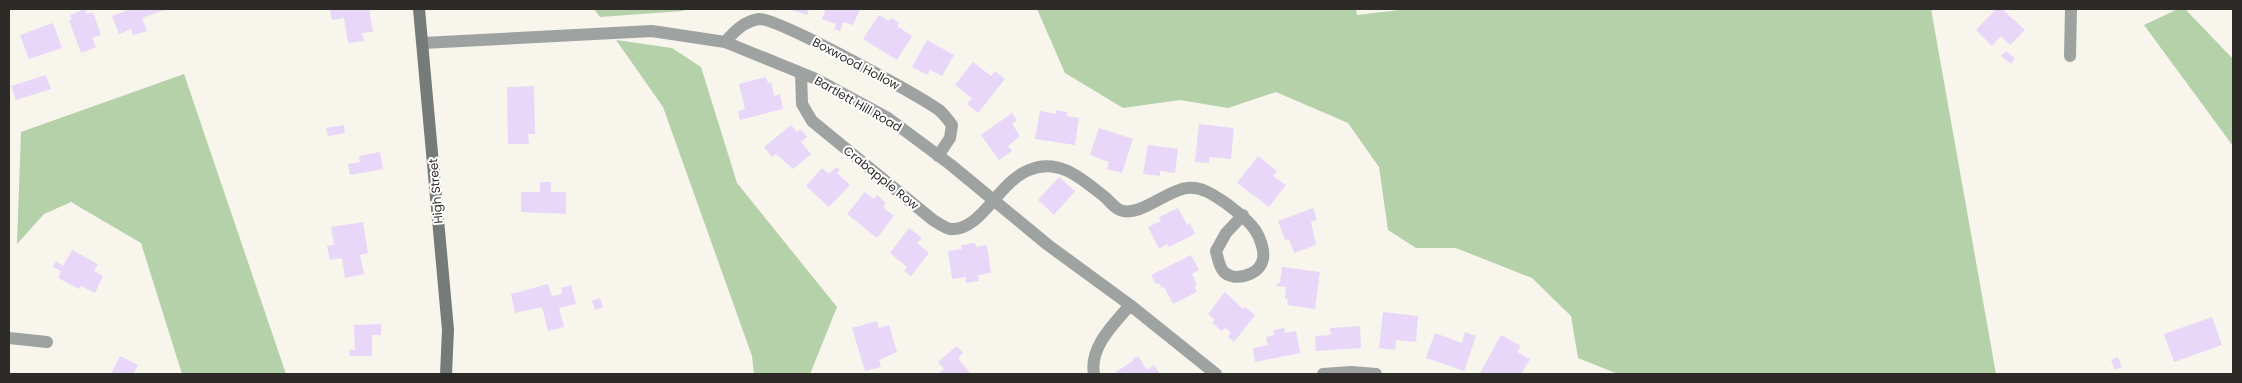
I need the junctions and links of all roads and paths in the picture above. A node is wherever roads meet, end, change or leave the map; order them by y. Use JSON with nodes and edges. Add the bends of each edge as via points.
{"nodes":[{"id":1,"x":420,"y":9,"type":"edge"},
{"id":2,"x":2071,"y":9,"type":"edge"},
{"id":3,"x":725,"y":42,"type":"junction"},
{"id":4,"x":423,"y":43,"type":"junction"},
{"id":5,"x":2070,"y":56,"type":"dead end"},
{"id":6,"x":801,"y":73,"type":"junction"},
{"id":7,"x":938,"y":156,"type":"junction"},
{"id":8,"x":992,"y":199,"type":"junction"},
{"id":9,"x":1242,"y":215,"type":"junction"},
{"id":10,"x":1130,"y":305,"type":"junction"},
{"id":11,"x":9,"y":338,"type":"edge"},
{"id":12,"x":47,"y":342,"type":"dead end"},
{"id":13,"x":446,"y":374,"type":"edge"},
{"id":14,"x":1094,"y":374,"type":"edge"},
{"id":15,"x":1216,"y":374,"type":"edge"},
{"id":16,"x":1323,"y":374,"type":"edge"},
{"id":17,"x":1376,"y":374,"type":"edge"}],
"edges":[{"from":1,"to":4,"type":"street","name":"High Street"},
{"from":2,"to":5,"type":"street"},
{"from":3,"to":4,"type":"street","name":"Bartlett Hill Road","via":[[652,31]]},
{"from":3,"to":6,"type":"street","name":"Bartlett Hill Road"},
{"from":3,"to":7,"type":"street","name":"Boxwood Hollow","via":[[738,28],[760,19],[791,29],[941,111],[952,125],[950,138]]},
{"from":4,"to":13,"type":"street","name":"High Street","via":[[448,330]]},
{"from":6,"to":7,"type":"street","name":"Bartlett Hill Road","via":[[888,118]]},
{"from":6,"to":8,"type":"street","name":"Crabapple Row","via":[[802,104],[812,121],[933,220],[949,229],[966,226],[979,218]]},
{"from":7,"to":8,"type":"street","name":"Bartlett Hill Road"},
{"from":8,"to":9,"type":"street","name":"Crabapple Row","via":[[1008,182],[1030,169],[1052,167],[1070,170],[1121,210],[1136,211],[1177,188],[1193,187],[1213,194]]},
{"from":8,"to":10,"type":"street","name":"Bartlett Hill Road"},
{"from":9,"to":9,"type":"street","via":[[1255,230],[1264,255],[1262,263],[1252,273],[1238,278],[1223,272],[1216,251],[1226,232]]},
{"from":10,"to":14,"type":"street","via":[[1098,346],[1092,366]]},
{"from":10,"to":15,"type":"street","name":"Bartlett Hill Road"},
{"from":11,"to":12,"type":"street"},
{"from":16,"to":17,"type":"street"}]}
